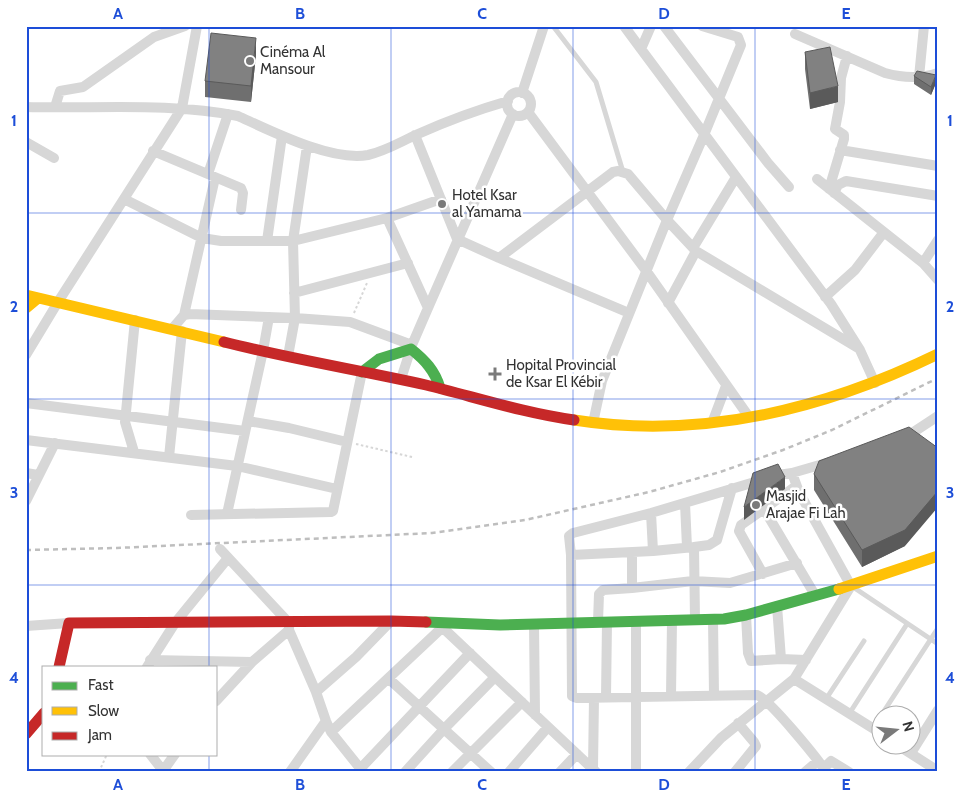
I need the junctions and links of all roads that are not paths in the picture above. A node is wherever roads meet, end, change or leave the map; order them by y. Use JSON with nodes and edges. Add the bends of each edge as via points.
{"nodes":[{"id":1,"x":184,"y":26,"type":"edge"},
{"id":2,"x":197,"y":26,"type":"edge"},
{"id":3,"x":544,"y":26,"type":"edge"},
{"id":4,"x":553,"y":26,"type":"edge"},
{"id":5,"x":624,"y":26,"type":"edge"},
{"id":6,"x":651,"y":26,"type":"edge"},
{"id":7,"x":664,"y":26,"type":"edge"},
{"id":8,"x":702,"y":26,"type":"edge"},
{"id":9,"x":924,"y":26,"type":"edge"},
{"id":10,"x":795,"y":34,"type":"dead end"},
{"id":11,"x":641,"y":49,"type":"junction"},
{"id":12,"x":847,"y":56,"type":"junction"},
{"id":13,"x":938,"y":73,"type":"edge"},
{"id":14,"x":918,"y":77,"type":"junction"},
{"id":15,"x":522,"y":93,"type":"junction"},
{"id":16,"x":719,"y":99,"type":"junction"},
{"id":17,"x":508,"y":101,"type":"junction"},
{"id":18,"x":26,"y":107,"type":"edge"},
{"id":19,"x":55,"y":107,"type":"junction"},
{"id":20,"x":182,"y":108,"type":"junction"},
{"id":21,"x":528,"y":112,"type":"junction"},
{"id":22,"x":228,"y":114,"type":"junction"},
{"id":23,"x":513,"y":114,"type":"junction"},
{"id":24,"x":415,"y":135,"type":"junction"},
{"id":25,"x":704,"y":135,"type":"junction"},
{"id":26,"x":282,"y":136,"type":"junction"},
{"id":27,"x":26,"y":142,"type":"edge"},
{"id":28,"x":307,"y":146,"type":"junction"},
{"id":29,"x":840,"y":150,"type":"junction"},
{"id":30,"x":153,"y":151,"type":"junction"},
{"id":31,"x":54,"y":158,"type":"dead end"},
{"id":32,"x":938,"y":166,"type":"edge"},
{"id":33,"x":623,"y":172,"type":"junction"},
{"id":34,"x":212,"y":176,"type":"junction"},
{"id":35,"x":736,"y":177,"type":"junction"},
{"id":36,"x":817,"y":179,"type":"dead end"},
{"id":37,"x":789,"y":187,"type":"dead end"},
{"id":38,"x":832,"y":191,"type":"junction"},
{"id":39,"x":586,"y":192,"type":"junction"},
{"id":40,"x":938,"y":196,"type":"edge"},
{"id":41,"x":124,"y":199,"type":"junction"},
{"id":42,"x":441,"y":199,"type":"junction"},
{"id":43,"x":241,"y":210,"type":"dead end"},
{"id":44,"x":388,"y":218,"type":"junction"},
{"id":45,"x":667,"y":220,"type":"junction"},
{"id":46,"x":884,"y":232,"type":"junction"},
{"id":47,"x":202,"y":238,"type":"junction"},
{"id":48,"x":457,"y":239,"type":"junction"},
{"id":49,"x":938,"y":240,"type":"edge"},
{"id":50,"x":267,"y":241,"type":"junction"},
{"id":51,"x":293,"y":241,"type":"junction"},
{"id":52,"x":695,"y":249,"type":"junction"},
{"id":53,"x":499,"y":258,"type":"junction"},
{"id":54,"x":923,"y":262,"type":"junction"},
{"id":55,"x":408,"y":263,"type":"junction"},
{"id":56,"x":647,"y":272,"type":"junction"},
{"id":57,"x":938,"y":280,"type":"edge"},
{"id":58,"x":294,"y":293,"type":"junction"},
{"id":59,"x":32,"y":297,"type":"edge"},
{"id":60,"x":825,"y":297,"type":"junction"},
{"id":61,"x":58,"y":302,"type":"junction"},
{"id":62,"x":668,"y":303,"type":"junction"},
{"id":63,"x":26,"y":308,"type":"edge"},
{"id":64,"x":428,"y":308,"type":"junction"},
{"id":65,"x":630,"y":313,"type":"junction"},
{"id":66,"x":184,"y":315,"type":"junction"},
{"id":67,"x":269,"y":317,"type":"junction"},
{"id":68,"x":295,"y":318,"type":"junction"},
{"id":69,"x":135,"y":320,"type":"junction"},
{"id":70,"x":177,"y":330,"type":"junction"},
{"id":71,"x":412,"y":347,"type":"junction"},
{"id":72,"x":860,"y":350,"type":"junction"},
{"id":73,"x":263,"y":351,"type":"junction"},
{"id":74,"x":938,"y":354,"type":"edge"},
{"id":75,"x":26,"y":355,"type":"edge"},
{"id":76,"x":288,"y":356,"type":"junction"},
{"id":77,"x":362,"y":372,"type":"junction"},
{"id":78,"x":401,"y":379,"type":"junction"},
{"id":79,"x":876,"y":383,"type":"junction"},
{"id":80,"x":726,"y":386,"type":"junction"},
{"id":81,"x":440,"y":388,"type":"junction"},
{"id":82,"x":26,"y":403,"type":"edge"},
{"id":83,"x":125,"y":416,"type":"junction"},
{"id":84,"x":938,"y":416,"type":"edge"},
{"id":85,"x":749,"y":417,"type":"junction"},
{"id":86,"x":172,"y":422,"type":"junction"},
{"id":87,"x":593,"y":423,"type":"junction"},
{"id":88,"x":712,"y":423,"type":"junction"},
{"id":89,"x":246,"y":426,"type":"junction"},
{"id":90,"x":26,"y":440,"type":"edge"},
{"id":91,"x":347,"y":442,"type":"junction"},
{"id":92,"x":55,"y":443,"type":"junction"},
{"id":93,"x":889,"y":443,"type":"edge"},
{"id":94,"x":134,"y":452,"type":"junction"},
{"id":95,"x":169,"y":457,"type":"junction"},
{"id":96,"x":836,"y":460,"type":"edge"},
{"id":97,"x":237,"y":466,"type":"junction"},
{"id":98,"x":26,"y":473,"type":"edge"},
{"id":99,"x":792,"y":474,"type":"junction"},
{"id":100,"x":38,"y":475,"type":"junction"},
{"id":101,"x":796,"y":486,"type":"junction"},
{"id":102,"x":732,"y":488,"type":"junction"},
{"id":103,"x":336,"y":489,"type":"junction"},
{"id":104,"x":26,"y":501,"type":"edge"},
{"id":105,"x":685,"y":503,"type":"junction"},
{"id":106,"x":764,"y":509,"type":"junction"},
{"id":107,"x":651,"y":513,"type":"junction"},
{"id":108,"x":227,"y":514,"type":"junction"},
{"id":109,"x":191,"y":515,"type":"dead end"},
{"id":110,"x":691,"y":547,"type":"junction"},
{"id":111,"x":220,"y":549,"type":"dead end"},
{"id":112,"x":653,"y":551,"type":"junction"},
{"id":113,"x":632,"y":553,"type":"junction"},
{"id":114,"x":571,"y":555,"type":"junction"},
{"id":115,"x":938,"y":556,"type":"edge"},
{"id":116,"x":228,"y":558,"type":"junction"},
{"id":117,"x":797,"y":563,"type":"junction"},
{"id":118,"x":763,"y":574,"type":"junction"},
{"id":119,"x":693,"y":581,"type":"junction"},
{"id":120,"x":851,"y":586,"type":"junction"},
{"id":121,"x":632,"y":588,"type":"junction"},
{"id":122,"x":816,"y":595,"type":"junction"},
{"id":123,"x":777,"y":606,"type":"junction"},
{"id":124,"x":746,"y":615,"type":"junction"},
{"id":125,"x":713,"y":619,"type":"junction"},
{"id":126,"x":672,"y":620,"type":"junction"},
{"id":127,"x":695,"y":620,"type":"junction"},
{"id":128,"x":390,"y":621,"type":"junction"},
{"id":129,"x":636,"y":621,"type":"junction"},
{"id":130,"x":602,"y":622,"type":"junction"},
{"id":131,"x":69,"y":623,"type":"junction"},
{"id":132,"x":175,"y":623,"type":"junction"},
{"id":133,"x":570,"y":623,"type":"junction"},
{"id":134,"x":534,"y":624,"type":"junction"},
{"id":135,"x":907,"y":624,"type":"junction"},
{"id":136,"x":444,"y":625,"type":"junction"},
{"id":137,"x":26,"y":626,"type":"edge"},
{"id":138,"x":289,"y":626,"type":"junction"},
{"id":139,"x":938,"y":628,"type":"edge"},
{"id":140,"x":931,"y":640,"type":"junction"},
{"id":141,"x":864,"y":641,"type":"dead end"},
{"id":142,"x":938,"y":644,"type":"edge"},
{"id":143,"x":470,"y":653,"type":"junction"},
{"id":144,"x":781,"y":659,"type":"junction"},
{"id":145,"x":806,"y":660,"type":"junction"},
{"id":146,"x":252,"y":662,"type":"junction"},
{"id":147,"x":149,"y":664,"type":"edge"},
{"id":148,"x":189,"y":664,"type":"edge"},
{"id":149,"x":59,"y":666,"type":"edge"},
{"id":150,"x":495,"y":677,"type":"junction"},
{"id":151,"x":389,"y":679,"type":"junction"},
{"id":152,"x":794,"y":679,"type":"junction"},
{"id":153,"x":316,"y":692,"type":"junction"},
{"id":154,"x":714,"y":695,"type":"junction"},
{"id":155,"x":637,"y":696,"type":"junction"},
{"id":156,"x":671,"y":696,"type":"junction"},
{"id":157,"x":594,"y":698,"type":"junction"},
{"id":158,"x":606,"y":698,"type":"junction"},
{"id":159,"x":218,"y":699,"type":"edge"},
{"id":160,"x":826,"y":699,"type":"junction"},
{"id":161,"x":766,"y":700,"type":"junction"},
{"id":162,"x":522,"y":702,"type":"junction"},
{"id":163,"x":892,"y":706,"type":"edge"},
{"id":164,"x":419,"y":707,"type":"junction"},
{"id":165,"x":938,"y":710,"type":"edge"},
{"id":166,"x":849,"y":714,"type":"junction"},
{"id":167,"x":535,"y":715,"type":"junction"},
{"id":168,"x":42,"y":716,"type":"edge"},
{"id":169,"x":326,"y":720,"type":"junction"},
{"id":170,"x":738,"y":723,"type":"junction"},
{"id":171,"x":548,"y":727,"type":"junction"},
{"id":172,"x":872,"y":728,"type":"edge"},
{"id":173,"x":444,"y":730,"type":"junction"},
{"id":174,"x":331,"y":732,"type":"junction"},
{"id":175,"x":26,"y":734,"type":"edge"},
{"id":176,"x":922,"y":735,"type":"edge"},
{"id":177,"x":470,"y":753,"type":"junction"},
{"id":178,"x":577,"y":754,"type":"junction"},
{"id":179,"x":152,"y":756,"type":"edge"},
{"id":180,"x":174,"y":756,"type":"edge"},
{"id":181,"x":916,"y":756,"type":"edge"},
{"id":182,"x":823,"y":767,"type":"edge"},
{"id":183,"x":362,"y":770,"type":"edge"},
{"id":184,"x":594,"y":770,"type":"edge"},
{"id":185,"x":163,"y":771,"type":"edge"},
{"id":186,"x":938,"y":771,"type":"edge"},
{"id":187,"x":290,"y":772,"type":"edge"},
{"id":188,"x":405,"y":772,"type":"edge"},
{"id":189,"x":452,"y":772,"type":"edge"},
{"id":190,"x":491,"y":772,"type":"edge"},
{"id":191,"x":509,"y":772,"type":"edge"},
{"id":192,"x":560,"y":772,"type":"edge"},
{"id":193,"x":636,"y":772,"type":"edge"},
{"id":194,"x":690,"y":772,"type":"edge"},
{"id":195,"x":735,"y":772,"type":"edge"},
{"id":196,"x":805,"y":772,"type":"edge"},
{"id":197,"x":849,"y":772,"type":"edge"}],
"edges":[{"from":1,"to":19,"type":"street","via":[[154,37],[83,87],[60,91]]},
{"from":2,"to":20,"type":"street"},
{"from":3,"to":15,"type":"street"},
{"from":4,"to":33,"type":"lane","via":[[596,82]]},
{"from":5,"to":11,"type":"street"},
{"from":6,"to":11,"type":"street"},
{"from":7,"to":16,"type":"street"},
{"from":8,"to":16,"type":"street","via":[[736,36],[741,42]]},
{"from":9,"to":14,"type":"street"},
{"from":10,"to":12,"type":"street"},
{"from":11,"to":25,"type":"street"},
{"from":12,"to":14,"type":"street","via":[[885,73]]},
{"from":12,"to":29,"type":"street","via":[[841,78],[836,129],[844,135]]},
{"from":13,"to":14,"type":"street"},
{"from":15,"to":17,"type":"street","via":[[513,94]]},
{"from":15,"to":21,"type":"street","via":[[530,101]]},
{"from":16,"to":25,"type":"street"},
{"from":16,"to":37,"type":"street"},
{"from":17,"to":23,"type":"street","via":[[508,109]]},
{"from":17,"to":24,"type":"street"},
{"from":18,"to":19,"type":"street"},
{"from":19,"to":20,"type":"street"},
{"from":20,"to":22,"type":"street"},
{"from":20,"to":30,"type":"street"},
{"from":21,"to":23,"type":"street"},
{"from":21,"to":39,"type":"street"},
{"from":22,"to":26,"type":"street"},
{"from":22,"to":34,"type":"street"},
{"from":23,"to":48,"type":"street"},
{"from":24,"to":28,"type":"street","via":[[368,155],[341,154]]},
{"from":24,"to":42,"type":"street"},
{"from":25,"to":35,"type":"street"},
{"from":25,"to":45,"type":"street"},
{"from":26,"to":28,"type":"street"},
{"from":26,"to":50,"type":"street"},
{"from":27,"to":31,"type":"street"},
{"from":28,"to":51,"type":"street"},
{"from":29,"to":32,"type":"street"},
{"from":29,"to":38,"type":"street"},
{"from":30,"to":34,"type":"street"},
{"from":30,"to":41,"type":"street"},
{"from":33,"to":39,"type":"street","via":[[613,172]]},
{"from":33,"to":45,"type":"street"},
{"from":34,"to":43,"type":"street","via":[[241,188]]},
{"from":34,"to":47,"type":"street"},
{"from":35,"to":52,"type":"street"},
{"from":35,"to":60,"type":"street"},
{"from":36,"to":38,"type":"street"},
{"from":38,"to":40,"type":"street","via":[[846,182]]},
{"from":38,"to":46,"type":"street"},
{"from":39,"to":53,"type":"street"},
{"from":39,"to":56,"type":"street"},
{"from":41,"to":47,"type":"street"},
{"from":41,"to":61,"type":"street"},
{"from":42,"to":44,"type":"street"},
{"from":42,"to":48,"type":"street"},
{"from":44,"to":51,"type":"street"},
{"from":44,"to":55,"type":"street"},
{"from":45,"to":52,"type":"street"},
{"from":45,"to":56,"type":"street"},
{"from":46,"to":54,"type":"street"},
{"from":46,"to":60,"type":"street","via":[[855,270]]},
{"from":47,"to":50,"type":"street"},
{"from":47,"to":66,"type":"street"},
{"from":48,"to":53,"type":"street"},
{"from":48,"to":64,"type":"street"},
{"from":49,"to":54,"type":"street"},
{"from":50,"to":51,"type":"street"},
{"from":51,"to":58,"type":"street"},
{"from":52,"to":62,"type":"street"},
{"from":52,"to":72,"type":"street"},
{"from":53,"to":65,"type":"street"},
{"from":54,"to":57,"type":"street"},
{"from":55,"to":58,"type":"street"},
{"from":55,"to":64,"type":"street"},
{"from":56,"to":62,"type":"street"},
{"from":56,"to":65,"type":"street"},
{"from":58,"to":68,"type":"street"},
{"from":59,"to":61,"type":"main road"},
{"from":59,"to":63,"type":"main road"},
{"from":60,"to":72,"type":"street"},
{"from":61,"to":69,"type":"main road"},
{"from":61,"to":75,"type":"street"},
{"from":62,"to":80,"type":"street"},
{"from":64,"to":71,"type":"street"},
{"from":65,"to":87,"type":"street","via":[[602,381]]},
{"from":66,"to":67,"type":"street"},
{"from":66,"to":70,"type":"street"},
{"from":67,"to":68,"type":"street"},
{"from":67,"to":73,"type":"street"},
{"from":68,"to":71,"type":"street","via":[[350,322]]},
{"from":68,"to":76,"type":"street"},
{"from":69,"to":70,"type":"main road"},
{"from":69,"to":83,"type":"street"},
{"from":70,"to":73,"type":"main road"},
{"from":70,"to":86,"type":"street"},
{"from":71,"to":77,"type":"main road","via":[[383,356]]},
{"from":71,"to":78,"type":"street"},
{"from":71,"to":81,"type":"main road","via":[[434,371]]},
{"from":72,"to":79,"type":"street"},
{"from":73,"to":76,"type":"main road"},
{"from":73,"to":89,"type":"street"},
{"from":74,"to":79,"type":"main road"},
{"from":76,"to":77,"type":"main road"},
{"from":77,"to":78,"type":"main road"},
{"from":77,"to":91,"type":"street"},
{"from":78,"to":81,"type":"main road"},
{"from":79,"to":85,"type":"main road","via":[[818,402]]},
{"from":80,"to":85,"type":"street"},
{"from":80,"to":88,"type":"street"},
{"from":81,"to":87,"type":"main road","via":[[529,411]]},
{"from":82,"to":83,"type":"street"},
{"from":83,"to":86,"type":"street"},
{"from":83,"to":94,"type":"street"},
{"from":84,"to":93,"type":"street","via":[[911,440]]},
{"from":85,"to":88,"type":"main road"},
{"from":86,"to":89,"type":"street"},
{"from":86,"to":95,"type":"street"},
{"from":87,"to":88,"type":"main road","via":[[638,426]]},
{"from":89,"to":91,"type":"street","via":[[289,428]]},
{"from":89,"to":97,"type":"street"},
{"from":90,"to":92,"type":"street"},
{"from":91,"to":103,"type":"street"},
{"from":92,"to":94,"type":"street"},
{"from":92,"to":100,"type":"street"},
{"from":94,"to":95,"type":"street"},
{"from":95,"to":97,"type":"street"},
{"from":96,"to":99,"type":"street"},
{"from":97,"to":103,"type":"street"},
{"from":97,"to":108,"type":"street"},
{"from":98,"to":100,"type":"street"},
{"from":99,"to":101,"type":"street"},
{"from":99,"to":102,"type":"street"},
{"from":100,"to":104,"type":"street"},
{"from":101,"to":106,"type":"street"},
{"from":101,"to":120,"type":"street"},
{"from":102,"to":105,"type":"street"},
{"from":102,"to":110,"type":"street","via":[[717,540]]},
{"from":103,"to":108,"type":"street","via":[[333,511],[328,514]]},
{"from":105,"to":107,"type":"street"},
{"from":105,"to":110,"type":"street"},
{"from":106,"to":117,"type":"street"},
{"from":106,"to":118,"type":"street","via":[[741,525],[739,531]]},
{"from":107,"to":112,"type":"street"},
{"from":107,"to":114,"type":"street","via":[[571,534]]},
{"from":108,"to":109,"type":"street"},
{"from":110,"to":112,"type":"street"},
{"from":110,"to":119,"type":"street"},
{"from":111,"to":116,"type":"street"},
{"from":112,"to":113,"type":"street"},
{"from":113,"to":114,"type":"street"},
{"from":113,"to":121,"type":"street"},
{"from":114,"to":133,"type":"street"},
{"from":115,"to":120,"type":"main road"},
{"from":116,"to":132,"type":"street"},
{"from":116,"to":138,"type":"street"},
{"from":117,"to":118,"type":"street"},
{"from":117,"to":122,"type":"street"},
{"from":118,"to":119,"type":"street","via":[[730,583]]},
{"from":119,"to":121,"type":"street"},
{"from":119,"to":127,"type":"street"},
{"from":120,"to":122,"type":"main road"},
{"from":120,"to":135,"type":"lane"},
{"from":120,"to":145,"type":"street"},
{"from":121,"to":130,"type":"street","via":[[601,591]]},
{"from":122,"to":123,"type":"main road"},
{"from":123,"to":124,"type":"main road"},
{"from":123,"to":144,"type":"street"},
{"from":124,"to":125,"type":"main road"},
{"from":124,"to":144,"type":"street","via":[[750,660]]},
{"from":125,"to":127,"type":"main road"},
{"from":125,"to":154,"type":"street"},
{"from":126,"to":127,"type":"main road"},
{"from":126,"to":129,"type":"main road"},
{"from":126,"to":156,"type":"street"},
{"from":128,"to":136,"type":"main road"},
{"from":128,"to":138,"type":"main road"},
{"from":128,"to":153,"type":"street"},
{"from":129,"to":130,"type":"main road"},
{"from":129,"to":155,"type":"street"},
{"from":130,"to":133,"type":"main road"},
{"from":130,"to":158,"type":"street"},
{"from":131,"to":132,"type":"main road"},
{"from":131,"to":137,"type":"street"},
{"from":131,"to":149,"type":"main road"},
{"from":132,"to":138,"type":"main road"},
{"from":132,"to":147,"type":"street"},
{"from":133,"to":134,"type":"main road"},
{"from":133,"to":157,"type":"street","via":[[572,696]]},
{"from":134,"to":136,"type":"main road"},
{"from":134,"to":167,"type":"street"},
{"from":135,"to":140,"type":"lane"},
{"from":135,"to":166,"type":"lane"},
{"from":136,"to":143,"type":"street"},
{"from":136,"to":151,"type":"street"},
{"from":138,"to":146,"type":"street"},
{"from":138,"to":153,"type":"street"},
{"from":139,"to":140,"type":"lane"},
{"from":140,"to":142,"type":"lane"},
{"from":140,"to":163,"type":"lane"},
{"from":141,"to":160,"type":"lane"},
{"from":143,"to":150,"type":"street"},
{"from":143,"to":164,"type":"street"},
{"from":144,"to":145,"type":"street"},
{"from":145,"to":152,"type":"street"},
{"from":146,"to":148,"type":"street"},
{"from":146,"to":159,"type":"street"},
{"from":147,"to":148,"type":"street"},
{"from":150,"to":162,"type":"street"},
{"from":150,"to":173,"type":"street"},
{"from":151,"to":164,"type":"street"},
{"from":151,"to":174,"type":"street"},
{"from":152,"to":160,"type":"street"},
{"from":152,"to":161,"type":"street"},
{"from":153,"to":169,"type":"street"},
{"from":154,"to":156,"type":"street"},
{"from":154,"to":161,"type":"street","via":[[754,694]]},
{"from":155,"to":156,"type":"street"},
{"from":155,"to":158,"type":"street"},
{"from":155,"to":193,"type":"street"},
{"from":157,"to":158,"type":"street"},
{"from":157,"to":184,"type":"street"},
{"from":160,"to":166,"type":"street"},
{"from":161,"to":170,"type":"street"},
{"from":161,"to":182,"type":"street"},
{"from":162,"to":167,"type":"street"},
{"from":162,"to":177,"type":"street"},
{"from":164,"to":173,"type":"street"},
{"from":164,"to":183,"type":"street"},
{"from":165,"to":176,"type":"street"},
{"from":166,"to":172,"type":"street"},
{"from":167,"to":171,"type":"street"},
{"from":168,"to":175,"type":"main road"},
{"from":169,"to":174,"type":"street"},
{"from":169,"to":187,"type":"street"},
{"from":170,"to":194,"type":"street","via":[[709,749]]},
{"from":170,"to":195,"type":"street","via":[[756,746]]},
{"from":171,"to":178,"type":"street"},
{"from":171,"to":191,"type":"street"},
{"from":173,"to":177,"type":"street"},
{"from":173,"to":188,"type":"street"},
{"from":174,"to":183,"type":"street"},
{"from":177,"to":189,"type":"street"},
{"from":177,"to":190,"type":"street"},
{"from":178,"to":184,"type":"street"},
{"from":178,"to":192,"type":"street"},
{"from":179,"to":185,"type":"street"},
{"from":180,"to":185,"type":"street"},
{"from":181,"to":186,"type":"street"},
{"from":182,"to":196,"type":"street"},
{"from":182,"to":197,"type":"street","via":[[831,761]]}]}
